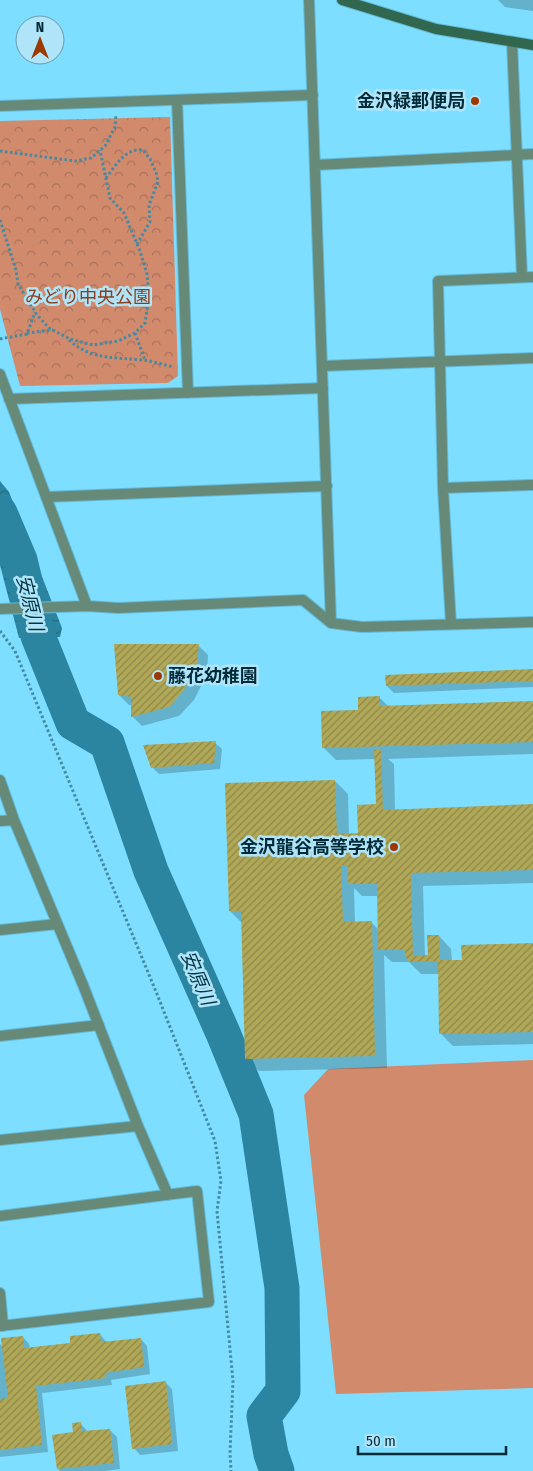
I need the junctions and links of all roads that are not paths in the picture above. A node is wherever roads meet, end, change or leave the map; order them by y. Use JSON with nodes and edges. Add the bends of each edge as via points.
{"nodes":[{"id":1,"x":309,"y":0,"type":"edge"},
{"id":2,"x":342,"y":0,"type":"edge"},
{"id":3,"x":512,"y":42,"type":"junction"},
{"id":4,"x":533,"y":46,"type":"edge"},
{"id":5,"x":313,"y":95,"type":"junction"},
{"id":6,"x":176,"y":100,"type":"junction"},
{"id":7,"x":0,"y":106,"type":"edge"},
{"id":8,"x":533,"y":154,"type":"edge"},
{"id":9,"x":517,"y":155,"type":"junction"},
{"id":10,"x":315,"y":166,"type":"junction"},
{"id":11,"x":528,"y":277,"type":"edge"},
{"id":12,"x":533,"y":358,"type":"edge"},
{"id":13,"x":440,"y":361,"type":"junction"},
{"id":14,"x":322,"y":366,"type":"junction"},
{"id":15,"x":0,"y":374,"type":"edge"},
{"id":16,"x":323,"y":388,"type":"junction"},
{"id":17,"x":188,"y":393,"type":"junction"},
{"id":18,"x":9,"y":399,"type":"junction"},
{"id":19,"x":533,"y":485,"type":"edge"},
{"id":20,"x":327,"y":486,"type":"junction"},
{"id":21,"x":443,"y":488,"type":"junction"},
{"id":22,"x":46,"y":497,"type":"junction"},
{"id":23,"x":87,"y":606,"type":"junction"},
{"id":24,"x":0,"y":609,"type":"edge"},
{"id":25,"x":533,"y":622,"type":"edge"},
{"id":26,"x":331,"y":623,"type":"junction"},
{"id":27,"x":451,"y":624,"type":"junction"},
{"id":28,"x":0,"y":780,"type":"edge"},
{"id":29,"x":14,"y":820,"type":"junction"},
{"id":30,"x":0,"y":821,"type":"edge"},
{"id":31,"x":57,"y":924,"type":"junction"},
{"id":32,"x":0,"y":930,"type":"edge"},
{"id":33,"x":99,"y":1026,"type":"junction"},
{"id":34,"x":0,"y":1036,"type":"edge"},
{"id":35,"x":138,"y":1126,"type":"junction"},
{"id":36,"x":0,"y":1140,"type":"edge"},
{"id":37,"x":168,"y":1195,"type":"junction"},
{"id":38,"x":0,"y":1216,"type":"edge"},
{"id":39,"x":0,"y":1293,"type":"edge"},
{"id":40,"x":1,"y":1326,"type":"edge"}],
"edges":[{"from":1,"to":5,"type":"street"},
{"from":2,"to":3,"type":"street","via":[[436,30]]},
{"from":3,"to":4,"type":"street"},
{"from":3,"to":9,"type":"street"},
{"from":5,"to":6,"type":"street"},
{"from":5,"to":10,"type":"street"},
{"from":6,"to":7,"type":"street"},
{"from":6,"to":17,"type":"street"},
{"from":8,"to":9,"type":"street"},
{"from":9,"to":10,"type":"street"},
{"from":9,"to":11,"type":"street"},
{"from":10,"to":14,"type":"street"},
{"from":11,"to":13,"type":"street","via":[[438,281]]},
{"from":12,"to":13,"type":"street"},
{"from":13,"to":14,"type":"street"},
{"from":13,"to":21,"type":"street"},
{"from":14,"to":16,"type":"street"},
{"from":15,"to":18,"type":"street"},
{"from":16,"to":17,"type":"street"},
{"from":16,"to":20,"type":"street"},
{"from":17,"to":18,"type":"street"},
{"from":18,"to":22,"type":"street"},
{"from":19,"to":21,"type":"street"},
{"from":20,"to":22,"type":"street"},
{"from":20,"to":26,"type":"street"},
{"from":21,"to":27,"type":"street"},
{"from":22,"to":23,"type":"street"},
{"from":23,"to":24,"type":"street"},
{"from":23,"to":26,"type":"street","via":[[118,608],[303,600]]},
{"from":25,"to":27,"type":"street"},
{"from":26,"to":27,"type":"street","via":[[362,627]]},
{"from":28,"to":29,"type":"street"},
{"from":29,"to":30,"type":"street"},
{"from":29,"to":31,"type":"street"},
{"from":31,"to":32,"type":"street"},
{"from":31,"to":33,"type":"street"},
{"from":33,"to":34,"type":"street"},
{"from":33,"to":35,"type":"street"},
{"from":35,"to":36,"type":"street"},
{"from":35,"to":37,"type":"street"},
{"from":37,"to":38,"type":"street"},
{"from":37,"to":40,"type":"street","via":[[197,1191],[209,1302]]},
{"from":39,"to":40,"type":"street"}]}
